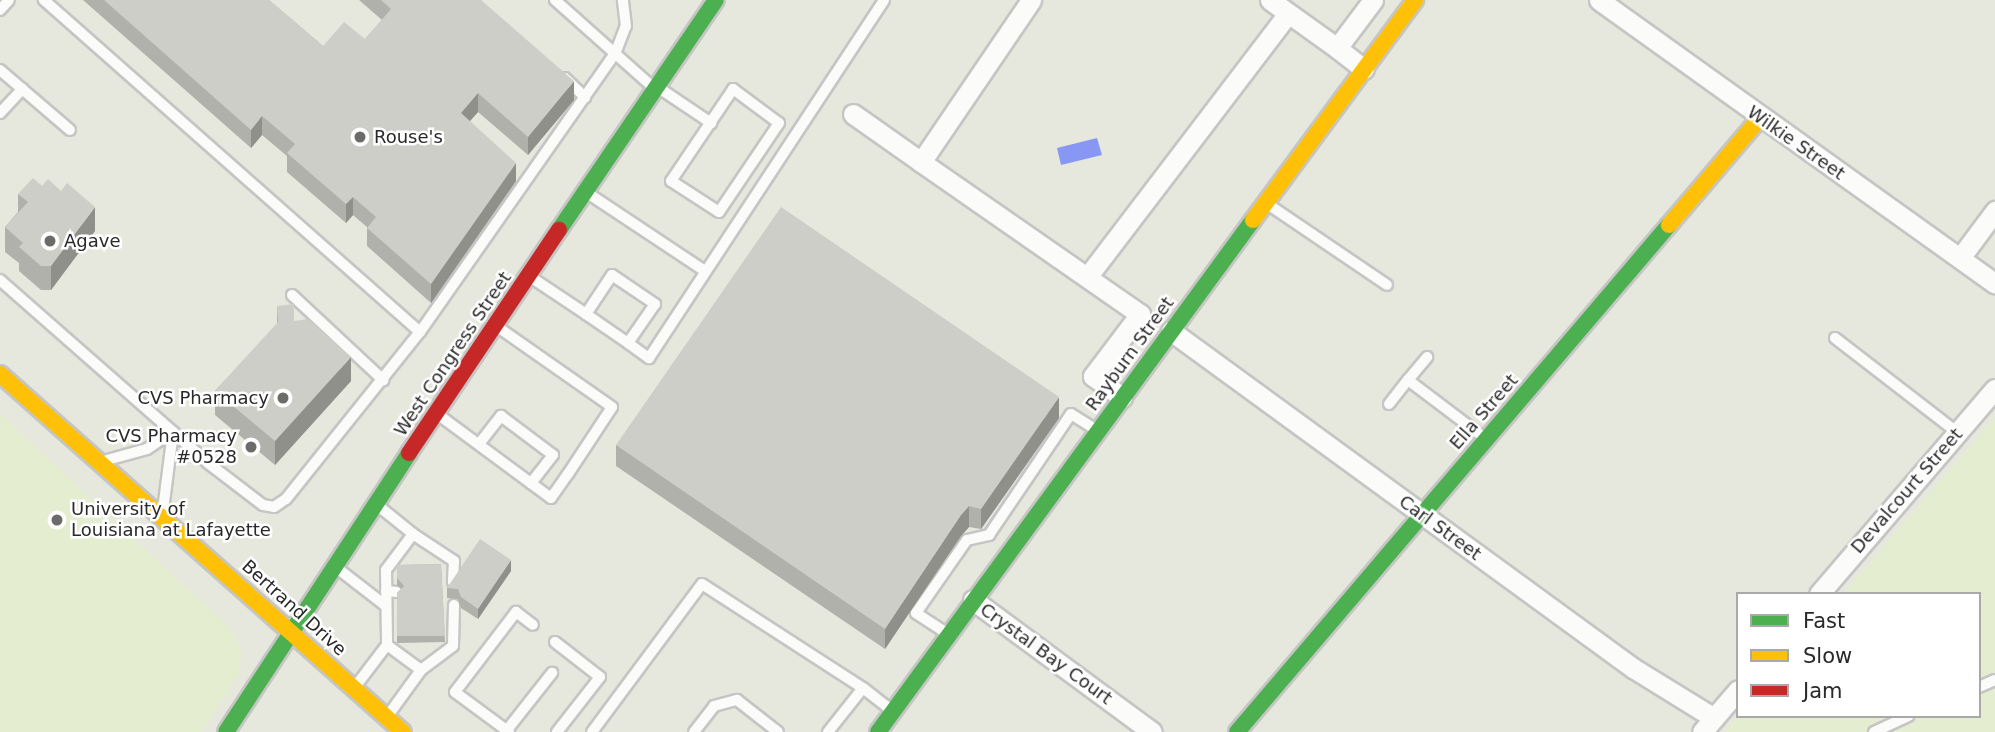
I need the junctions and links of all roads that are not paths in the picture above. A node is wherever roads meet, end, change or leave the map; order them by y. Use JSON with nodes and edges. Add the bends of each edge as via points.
{"nodes":[{"id":1,"x":9,"y":0,"type":"edge"},
{"id":2,"x":44,"y":0,"type":"edge"},
{"id":3,"x":555,"y":0,"type":"edge"},
{"id":4,"x":624,"y":0,"type":"edge"},
{"id":5,"x":716,"y":0,"type":"edge"},
{"id":6,"x":884,"y":0,"type":"edge"},
{"id":7,"x":1031,"y":0,"type":"edge"},
{"id":8,"x":1270,"y":0,"type":"edge"},
{"id":9,"x":1373,"y":0,"type":"edge"},
{"id":10,"x":1415,"y":0,"type":"edge"},
{"id":11,"x":1613,"y":4,"type":"edge"},
{"id":12,"x":0,"y":10,"type":"edge"},
{"id":13,"x":1288,"y":13,"type":"junction"},
{"id":14,"x":1337,"y":48,"type":"junction"},
{"id":15,"x":615,"y":54,"type":"junction"},
{"id":16,"x":1364,"y":69,"type":"junction"},
{"id":17,"x":0,"y":70,"type":"edge"},
{"id":18,"x":556,"y":70,"type":"edge"},
{"id":19,"x":656,"y":88,"type":"junction"},
{"id":20,"x":22,"y":89,"type":"junction"},
{"id":21,"x":585,"y":97,"type":"junction"},
{"id":22,"x":0,"y":113,"type":"edge"},
{"id":23,"x":853,"y":114,"type":"dead end"},
{"id":24,"x":1760,"y":118,"type":"junction"},
{"id":25,"x":711,"y":123,"type":"junction"},
{"id":26,"x":70,"y":130,"type":"dead end"},
{"id":27,"x":921,"y":162,"type":"junction"},
{"id":28,"x":586,"y":192,"type":"junction"},
{"id":29,"x":1266,"y":203,"type":"junction"},
{"id":30,"x":1995,"y":211,"type":"edge"},
{"id":31,"x":1960,"y":258,"type":"junction"},
{"id":32,"x":705,"y":271,"type":"junction"},
{"id":33,"x":529,"y":275,"type":"junction"},
{"id":34,"x":1087,"y":276,"type":"junction"},
{"id":35,"x":0,"y":280,"type":"edge"},
{"id":36,"x":1995,"y":284,"type":"edge"},
{"id":37,"x":1387,"y":285,"type":"dead end"},
{"id":38,"x":292,"y":295,"type":"dead end"},
{"id":39,"x":586,"y":314,"type":"junction"},
{"id":40,"x":495,"y":325,"type":"junction"},
{"id":41,"x":1171,"y":331,"type":"junction"},
{"id":42,"x":420,"y":332,"type":"junction"},
{"id":43,"x":1835,"y":338,"type":"dead end"},
{"id":44,"x":628,"y":343,"type":"junction"},
{"id":45,"x":1427,"y":357,"type":"dead end"},
{"id":46,"x":0,"y":374,"type":"edge"},
{"id":47,"x":383,"y":380,"type":"junction"},
{"id":48,"x":1408,"y":380,"type":"junction"},
{"id":49,"x":1995,"y":389,"type":"edge"},
{"id":50,"x":1122,"y":397,"type":"junction"},
{"id":51,"x":1389,"y":404,"type":"dead end"},
{"id":52,"x":436,"y":413,"type":"junction"},
{"id":53,"x":1098,"y":431,"type":"junction"},
{"id":54,"x":173,"y":432,"type":"junction"},
{"id":55,"x":1958,"y":433,"type":"junction"},
{"id":56,"x":1486,"y":439,"type":"junction"},
{"id":57,"x":479,"y":444,"type":"junction"},
{"id":58,"x":98,"y":461,"type":"junction"},
{"id":59,"x":531,"y":483,"type":"junction"},
{"id":60,"x":376,"y":504,"type":"junction"},
{"id":61,"x":1422,"y":514,"type":"junction"},
{"id":62,"x":163,"y":518,"type":"junction"},
{"id":63,"x":413,"y":534,"type":"junction"},
{"id":64,"x":989,"y":535,"type":"junction"},
{"id":65,"x":1010,"y":550,"type":"junction"},
{"id":66,"x":335,"y":566,"type":"junction"},
{"id":67,"x":453,"y":582,"type":"edge"},
{"id":68,"x":1821,"y":592,"type":"edge"},
{"id":69,"x":974,"y":600,"type":"junction"},
{"id":70,"x":454,"y":605,"type":"dead end"},
{"id":71,"x":386,"y":606,"type":"junction"},
{"id":72,"x":533,"y":625,"type":"dead end"},
{"id":73,"x":293,"y":632,"type":"junction"},
{"id":74,"x":948,"y":635,"type":"junction"},
{"id":75,"x":555,"y":642,"type":"dead end"},
{"id":76,"x":387,"y":645,"type":"junction"},
{"id":77,"x":421,"y":670,"type":"junction"},
{"id":78,"x":552,"y":673,"type":"dead end"},
{"id":79,"x":354,"y":688,"type":"junction"},
{"id":80,"x":863,"y":688,"type":"junction"},
{"id":81,"x":1736,"y":692,"type":"edge"},
{"id":82,"x":893,"y":712,"type":"junction"},
{"id":83,"x":386,"y":717,"type":"junction"},
{"id":84,"x":1904,"y":718,"type":"edge"},
{"id":85,"x":1708,"y":725,"type":"edge"},
{"id":86,"x":508,"y":731,"type":"edge"},
{"id":87,"x":226,"y":732,"type":"edge"},
{"id":88,"x":403,"y":732,"type":"edge"},
{"id":89,"x":557,"y":732,"type":"edge"},
{"id":90,"x":592,"y":732,"type":"edge"},
{"id":91,"x":694,"y":732,"type":"edge"},
{"id":92,"x":778,"y":732,"type":"edge"},
{"id":93,"x":828,"y":732,"type":"edge"},
{"id":94,"x":878,"y":732,"type":"edge"},
{"id":95,"x":1152,"y":732,"type":"edge"},
{"id":96,"x":1237,"y":732,"type":"edge"},
{"id":97,"x":1874,"y":732,"type":"edge"}],
"edges":[{"from":1,"to":12,"type":"lane"},
{"from":2,"to":42,"type":"lane"},
{"from":3,"to":15,"type":"lane"},
{"from":4,"to":15,"type":"lane","via":[[626,26]]},
{"from":5,"to":19,"type":"street","name":"West Congress Street"},
{"from":6,"to":32,"type":"lane"},
{"from":7,"to":27,"type":"street"},
{"from":8,"to":13,"type":"street"},
{"from":9,"to":14,"type":"street"},
{"from":10,"to":16,"type":"street","name":"Rayburn Street"},
{"from":11,"to":24,"type":"street","name":"Wilkie Street"},
{"from":13,"to":14,"type":"street"},
{"from":13,"to":34,"type":"street"},
{"from":14,"to":16,"type":"street"},
{"from":15,"to":19,"type":"lane"},
{"from":15,"to":21,"type":"lane"},
{"from":16,"to":29,"type":"street","name":"Rayburn Street"},
{"from":17,"to":20,"type":"lane"},
{"from":18,"to":21,"type":"lane"},
{"from":19,"to":25,"type":"lane"},
{"from":19,"to":28,"type":"street","name":"West Congress Street"},
{"from":20,"to":22,"type":"lane"},
{"from":20,"to":26,"type":"lane"},
{"from":21,"to":42,"type":"lane"},
{"from":23,"to":27,"type":"street"},
{"from":24,"to":31,"type":"street","name":"Wilkie Street"},
{"from":24,"to":56,"type":"street","name":"Ella Street"},
{"from":25,"to":25,"type":"lane","via":[[671,181],[719,212],[779,123],[733,89]]},
{"from":27,"to":34,"type":"street"},
{"from":28,"to":32,"type":"lane"},
{"from":28,"to":33,"type":"street","name":"West Congress Street"},
{"from":29,"to":37,"type":"lane"},
{"from":29,"to":41,"type":"street","name":"Rayburn Street"},
{"from":30,"to":31,"type":"street"},
{"from":31,"to":36,"type":"street","name":"Wilkie Street"},
{"from":32,"to":44,"type":"lane","via":[[649,358]]},
{"from":33,"to":39,"type":"lane"},
{"from":33,"to":40,"type":"street","name":"West Congress Street"},
{"from":34,"to":50,"type":"street","via":[[1140,314],[1093,376]]},
{"from":35,"to":54,"type":"lane"},
{"from":38,"to":47,"type":"lane"},
{"from":39,"to":44,"type":"lane"},
{"from":39,"to":44,"type":"lane","via":[[612,275],[654,304]]},
{"from":40,"to":52,"type":"street","name":"West Congress Street"},
{"from":40,"to":59,"type":"lane","via":[[612,407],[551,498]]},
{"from":41,"to":50,"type":"street","name":"Rayburn Street"},
{"from":41,"to":61,"type":"street","name":"Carl Street"},
{"from":42,"to":47,"type":"lane"},
{"from":43,"to":55,"type":"lane"},
{"from":45,"to":48,"type":"lane"},
{"from":46,"to":58,"type":"street","name":"Bertrand Drive"},
{"from":47,"to":54,"type":"lane","via":[[286,499],[274,507],[263,505]]},
{"from":48,"to":51,"type":"lane"},
{"from":48,"to":56,"type":"lane"},
{"from":49,"to":55,"type":"street","name":"Devalcourt Street"},
{"from":50,"to":53,"type":"street","name":"Rayburn Street"},
{"from":52,"to":57,"type":"lane"},
{"from":52,"to":60,"type":"street","name":"West Congress Street"},
{"from":53,"to":64,"type":"lane","via":[[1071,414]]},
{"from":53,"to":65,"type":"street","name":"Rayburn Street"},
{"from":54,"to":58,"type":"lane","via":[[147,449]]},
{"from":54,"to":62,"type":"lane","via":[[164,474]]},
{"from":55,"to":68,"type":"street","name":"Devalcourt Street"},
{"from":56,"to":61,"type":"street","name":"Ella Street"},
{"from":57,"to":59,"type":"lane"},
{"from":57,"to":59,"type":"lane","via":[[501,416],[553,455]]},
{"from":58,"to":62,"type":"street","name":"Bertrand Drive"},
{"from":60,"to":63,"type":"lane"},
{"from":60,"to":66,"type":"street","name":"West Congress Street"},
{"from":61,"to":85,"type":"street","name":"Carl Street"},
{"from":61,"to":96,"type":"street","name":"Ella Street"},
{"from":62,"to":73,"type":"street","name":"Bertrand Drive"},
{"from":63,"to":67,"type":"lane","via":[[454,561]]},
{"from":63,"to":71,"type":"lane","via":[[386,570],[391,592]]},
{"from":64,"to":65,"type":"lane"},
{"from":64,"to":74,"type":"lane","via":[[967,540],[916,613]]},
{"from":65,"to":69,"type":"street","name":"Rayburn Street"},
{"from":66,"to":71,"type":"lane"},
{"from":66,"to":73,"type":"street","name":"West Congress Street"},
{"from":69,"to":74,"type":"street","name":"Rayburn Street"},
{"from":69,"to":95,"type":"street","name":"Crystal Bay Court"},
{"from":70,"to":77,"type":"lane","via":[[449,626],[453,646]]},
{"from":71,"to":76,"type":"lane","via":[[392,625]]},
{"from":72,"to":86,"type":"lane","via":[[516,612],[455,692]]},
{"from":73,"to":79,"type":"street","name":"Bertrand Drive"},
{"from":73,"to":87,"type":"street","name":"West Congress Street"},
{"from":74,"to":82,"type":"street","name":"Rayburn Street"},
{"from":75,"to":89,"type":"lane","via":[[600,677]]},
{"from":76,"to":77,"type":"lane"},
{"from":76,"to":79,"type":"lane"},
{"from":77,"to":83,"type":"lane"},
{"from":78,"to":86,"type":"lane"},
{"from":79,"to":83,"type":"street","name":"Bertrand Drive"},
{"from":80,"to":82,"type":"lane"},
{"from":80,"to":90,"type":"lane","via":[[702,584]]},
{"from":80,"to":93,"type":"lane"},
{"from":81,"to":85,"type":"street"},
{"from":82,"to":94,"type":"street","name":"Rayburn Street"},
{"from":83,"to":88,"type":"street","name":"Bertrand Drive"},
{"from":84,"to":97,"type":"lane"},
{"from":91,"to":92,"type":"lane","via":[[713,706],[737,700]]}]}
